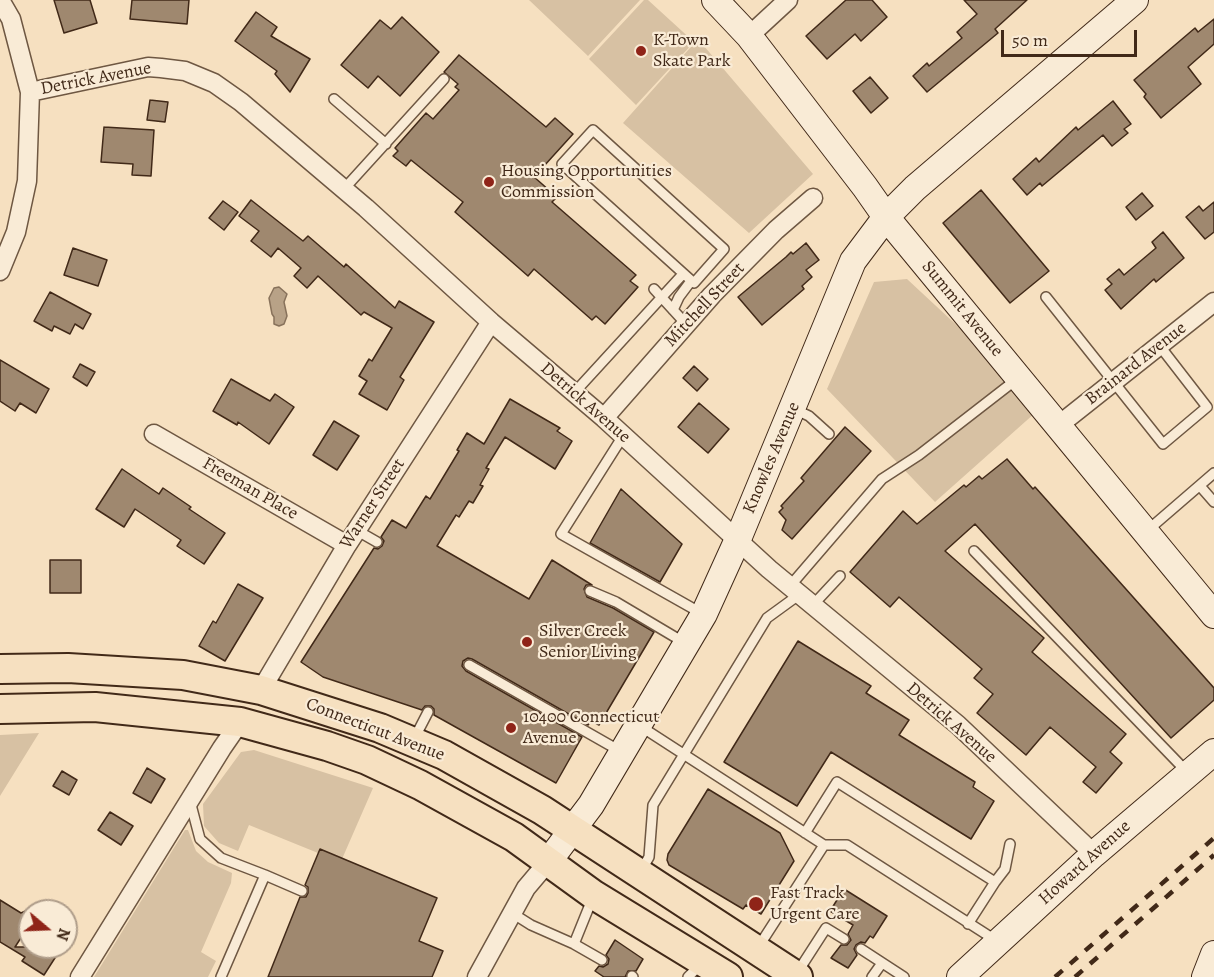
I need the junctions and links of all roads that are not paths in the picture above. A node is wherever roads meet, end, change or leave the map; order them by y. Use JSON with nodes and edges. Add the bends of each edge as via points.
{"nodes":[{"id":1,"x":0,"y":0,"type":"edge"},
{"id":2,"x":715,"y":0,"type":"edge"},
{"id":3,"x":788,"y":0,"type":"edge"},
{"id":4,"x":1135,"y":0,"type":"edge"},
{"id":5,"x":749,"y":36,"type":"junction"},
{"id":6,"x":444,"y":79,"type":"dead end"},
{"id":7,"x":30,"y":92,"type":"junction"},
{"id":8,"x":334,"y":99,"type":"dead end"},
{"id":9,"x":386,"y":144,"type":"junction"},
{"id":10,"x":344,"y":189,"type":"junction"},
{"id":11,"x":813,"y":198,"type":"dead end"},
{"id":12,"x":886,"y":217,"type":"junction"},
{"id":13,"x":0,"y":272,"type":"edge"},
{"id":14,"x":683,"y":274,"type":"junction"},
{"id":15,"x":691,"y":281,"type":"junction"},
{"id":16,"x":654,"y":289,"type":"dead end"},
{"id":17,"x":661,"y":297,"type":"junction"},
{"id":18,"x":1046,"y":297,"type":"dead end"},
{"id":19,"x":1214,"y":302,"type":"edge"},
{"id":20,"x":673,"y":310,"type":"junction"},
{"id":21,"x":491,"y":322,"type":"junction"},
{"id":22,"x":686,"y":324,"type":"junction"},
{"id":23,"x":1159,"y":345,"type":"junction"},
{"id":24,"x":1018,"y":378,"type":"junction"},
{"id":25,"x":1113,"y":382,"type":"junction"},
{"id":26,"x":574,"y":393,"type":"junction"},
{"id":27,"x":792,"y":408,"type":"junction"},
{"id":28,"x":604,"y":418,"type":"junction"},
{"id":29,"x":1059,"y":425,"type":"junction"},
{"id":30,"x":154,"y":434,"type":"dead end"},
{"id":31,"x":829,"y":434,"type":"dead end"},
{"id":32,"x":623,"y":436,"type":"junction"},
{"id":33,"x":1214,"y":474,"type":"edge"},
{"id":34,"x":1200,"y":486,"type":"junction"},
{"id":35,"x":1214,"y":502,"type":"edge"},
{"id":36,"x":1146,"y":532,"type":"junction"},
{"id":37,"x":352,"y":538,"type":"junction"},
{"id":38,"x":738,"y":539,"type":"junction"},
{"id":39,"x":377,"y":542,"type":"dead end"},
{"id":40,"x":974,"y":551,"type":"dead end"},
{"id":41,"x":840,"y":576,"type":"dead end"},
{"id":42,"x":590,"y":591,"type":"dead end"},
{"id":43,"x":801,"y":595,"type":"junction"},
{"id":44,"x":704,"y":615,"type":"junction"},
{"id":45,"x":1214,"y":615,"type":"edge"},
{"id":46,"x":687,"y":644,"type":"junction"},
{"id":47,"x":469,"y":665,"type":"dead end"},
{"id":48,"x":0,"y":669,"type":"edge"},
{"id":49,"x":261,"y":690,"type":"junction"},
{"id":50,"x":0,"y":709,"type":"edge"},
{"id":51,"x":428,"y":712,"type":"dead end"},
{"id":52,"x":240,"y":722,"type":"junction"},
{"id":53,"x":639,"y":725,"type":"junction"},
{"id":54,"x":412,"y":741,"type":"junction"},
{"id":55,"x":622,"y":752,"type":"junction"},
{"id":56,"x":1214,"y":752,"type":"edge"},
{"id":57,"x":684,"y":754,"type":"junction"},
{"id":58,"x":1188,"y":774,"type":"junction"},
{"id":59,"x":190,"y":801,"type":"junction"},
{"id":60,"x":572,"y":830,"type":"junction"},
{"id":61,"x":805,"y":833,"type":"junction"},
{"id":62,"x":1010,"y":844,"type":"dead end"},
{"id":63,"x":824,"y":845,"type":"junction"},
{"id":64,"x":1094,"y":854,"type":"junction"},
{"id":65,"x":548,"y":862,"type":"junction"},
{"id":66,"x":640,"y":874,"type":"junction"},
{"id":67,"x":265,"y":875,"type":"junction"},
{"id":68,"x":995,"y":882,"type":"junction"},
{"id":69,"x":302,"y":891,"type":"dead end"},
{"id":70,"x":594,"y":895,"type":"junction"},
{"id":71,"x":512,"y":913,"type":"junction"},
{"id":72,"x":968,"y":924,"type":"junction"},
{"id":73,"x":844,"y":939,"type":"dead end"},
{"id":74,"x":574,"y":944,"type":"junction"},
{"id":75,"x":996,"y":944,"type":"junction"},
{"id":76,"x":861,"y":949,"type":"dead end"},
{"id":77,"x":756,"y":950,"type":"junction"},
{"id":78,"x":602,"y":960,"type":"dead end"},
{"id":79,"x":882,"y":963,"type":"junction"},
{"id":80,"x":695,"y":969,"type":"edge"},
{"id":81,"x":797,"y":976,"type":"edge"},
{"id":82,"x":80,"y":977,"type":"edge"},
{"id":83,"x":221,"y":977,"type":"edge"},
{"id":84,"x":477,"y":977,"type":"edge"},
{"id":85,"x":728,"y":977,"type":"edge"},
{"id":86,"x":872,"y":977,"type":"edge"},
{"id":87,"x":904,"y":977,"type":"edge"},
{"id":88,"x":960,"y":977,"type":"edge"}],
"edges":[{"from":1,"to":7,"type":"street","via":[[11,19]]},
{"from":2,"to":5,"type":"street","name":"Summit Avenue"},
{"from":3,"to":5,"type":"street"},
{"from":4,"to":12,"type":"street","name":"Knowles Avenue"},
{"from":5,"to":12,"type":"street","name":"Summit Avenue"},
{"from":6,"to":9,"type":"lane"},
{"from":7,"to":10,"type":"street","name":"Detrick Avenue","via":[[148,67],[185,71],[214,83],[241,102]]},
{"from":7,"to":13,"type":"street","via":[[27,181],[16,232]]},
{"from":8,"to":9,"type":"lane"},
{"from":9,"to":10,"type":"lane"},
{"from":10,"to":21,"type":"street","name":"Detrick Avenue"},
{"from":11,"to":22,"type":"street","name":"Mitchell Street","via":[[769,236]]},
{"from":12,"to":24,"type":"street","name":"Summit Avenue"},
{"from":12,"to":27,"type":"street","name":"Knowles Avenue","via":[[853,261]]},
{"from":14,"to":15,"type":"lane"},
{"from":14,"to":15,"type":"lane","via":[[562,164],[593,130],[724,249],[694,283]]},
{"from":14,"to":17,"type":"lane"},
{"from":15,"to":20,"type":"lane"},
{"from":16,"to":17,"type":"lane"},
{"from":17,"to":20,"type":"lane"},
{"from":17,"to":26,"type":"lane"},
{"from":18,"to":25,"type":"lane"},
{"from":19,"to":23,"type":"street","name":"Brainard Avenue"},
{"from":20,"to":22,"type":"lane"},
{"from":21,"to":26,"type":"street","name":"Detrick Avenue"},
{"from":21,"to":37,"type":"street","name":"Warner Street"},
{"from":22,"to":28,"type":"street","name":"Mitchell Street"},
{"from":23,"to":25,"type":"street","name":"Brainard Avenue"},
{"from":23,"to":25,"type":"lane","via":[[1207,407],[1163,444]]},
{"from":24,"to":29,"type":"street","name":"Summit Avenue"},
{"from":24,"to":43,"type":"lane","via":[[882,479]]},
{"from":25,"to":29,"type":"street","name":"Brainard Avenue"},
{"from":26,"to":28,"type":"street","name":"Detrick Avenue"},
{"from":27,"to":31,"type":"lane","via":[[809,416]]},
{"from":27,"to":38,"type":"street","name":"Knowles Avenue"},
{"from":28,"to":32,"type":"street","name":"Detrick Avenue"},
{"from":29,"to":36,"type":"street","name":"Summit Avenue"},
{"from":30,"to":37,"type":"street","name":"Freeman Place"},
{"from":32,"to":38,"type":"street","name":"Detrick Avenue"},
{"from":32,"to":44,"type":"lane","via":[[561,534]]},
{"from":33,"to":34,"type":"lane"},
{"from":34,"to":35,"type":"lane"},
{"from":34,"to":36,"type":"lane"},
{"from":36,"to":45,"type":"street","name":"Summit Avenue"},
{"from":37,"to":39,"type":"lane"},
{"from":37,"to":49,"type":"street","name":"Warner Street"},
{"from":38,"to":43,"type":"street","name":"Detrick Avenue"},
{"from":38,"to":44,"type":"street","name":"Knowles Avenue"},
{"from":40,"to":58,"type":"lane"},
{"from":41,"to":43,"type":"lane"},
{"from":42,"to":46,"type":"lane"},
{"from":43,"to":57,"type":"lane","via":[[767,618]]},
{"from":43,"to":64,"type":"street","name":"Detrick Avenue","via":[[958,725]]},
{"from":44,"to":46,"type":"street","name":"Knowles Avenue"},
{"from":46,"to":53,"type":"street","name":"Knowles Avenue"},
{"from":47,"to":55,"type":"lane"},
{"from":48,"to":49,"type":"main road","name":"Connecticut Avenue","via":[[68,668],[183,675]]},
{"from":49,"to":54,"type":"main road","name":"Connecticut Avenue"},
{"from":50,"to":52,"type":"main road","name":"Connecticut Avenue","via":[[95,707]]},
{"from":51,"to":54,"type":"lane"},
{"from":52,"to":59,"type":"street"},
{"from":52,"to":65,"type":"main road","name":"Connecticut Avenue","via":[[367,760],[514,837]]},
{"from":53,"to":55,"type":"street","name":"Knowles Avenue"},
{"from":53,"to":57,"type":"lane"},
{"from":54,"to":60,"type":"main road","name":"Connecticut Avenue","via":[[444,755]]},
{"from":55,"to":60,"type":"street","name":"Knowles Avenue"},
{"from":56,"to":58,"type":"street","name":"Howard Avenue"},
{"from":57,"to":61,"type":"lane"},
{"from":57,"to":66,"type":"lane","via":[[653,805],[649,857]]},
{"from":58,"to":64,"type":"street","name":"Howard Avenue"},
{"from":59,"to":67,"type":"lane","via":[[200,839],[220,858]]},
{"from":59,"to":82,"type":"street"},
{"from":60,"to":65,"type":"street","name":"Knowles Avenue"},
{"from":60,"to":66,"type":"main road","name":"Connecticut Avenue"},
{"from":61,"to":63,"type":"lane"},
{"from":61,"to":68,"type":"lane","via":[[837,782]]},
{"from":62,"to":68,"type":"lane","via":[[1005,869]]},
{"from":63,"to":72,"type":"lane","via":[[847,845]]},
{"from":63,"to":77,"type":"lane"},
{"from":64,"to":75,"type":"street","name":"Howard Avenue"},
{"from":65,"to":70,"type":"main road","name":"Connecticut Avenue"},
{"from":65,"to":71,"type":"street","name":"Knowles Avenue"},
{"from":66,"to":77,"type":"main road","name":"Connecticut Avenue"},
{"from":67,"to":69,"type":"lane"},
{"from":67,"to":83,"type":"lane"},
{"from":68,"to":72,"type":"lane"},
{"from":70,"to":74,"type":"lane"},
{"from":70,"to":80,"type":"main road","name":"Connecticut Avenue"},
{"from":71,"to":74,"type":"lane","via":[[531,926]]},
{"from":71,"to":84,"type":"street","name":"Knowles Avenue"},
{"from":72,"to":75,"type":"lane"},
{"from":73,"to":81,"type":"lane","via":[[826,928]]},
{"from":74,"to":78,"type":"lane"},
{"from":75,"to":88,"type":"street","name":"Howard Avenue"},
{"from":76,"to":79,"type":"lane"},
{"from":77,"to":81,"type":"main road","name":"Connecticut Avenue"},
{"from":79,"to":86,"type":"lane"},
{"from":79,"to":87,"type":"lane"},
{"from":80,"to":85,"type":"main road","name":"Connecticut Avenue"}]}
